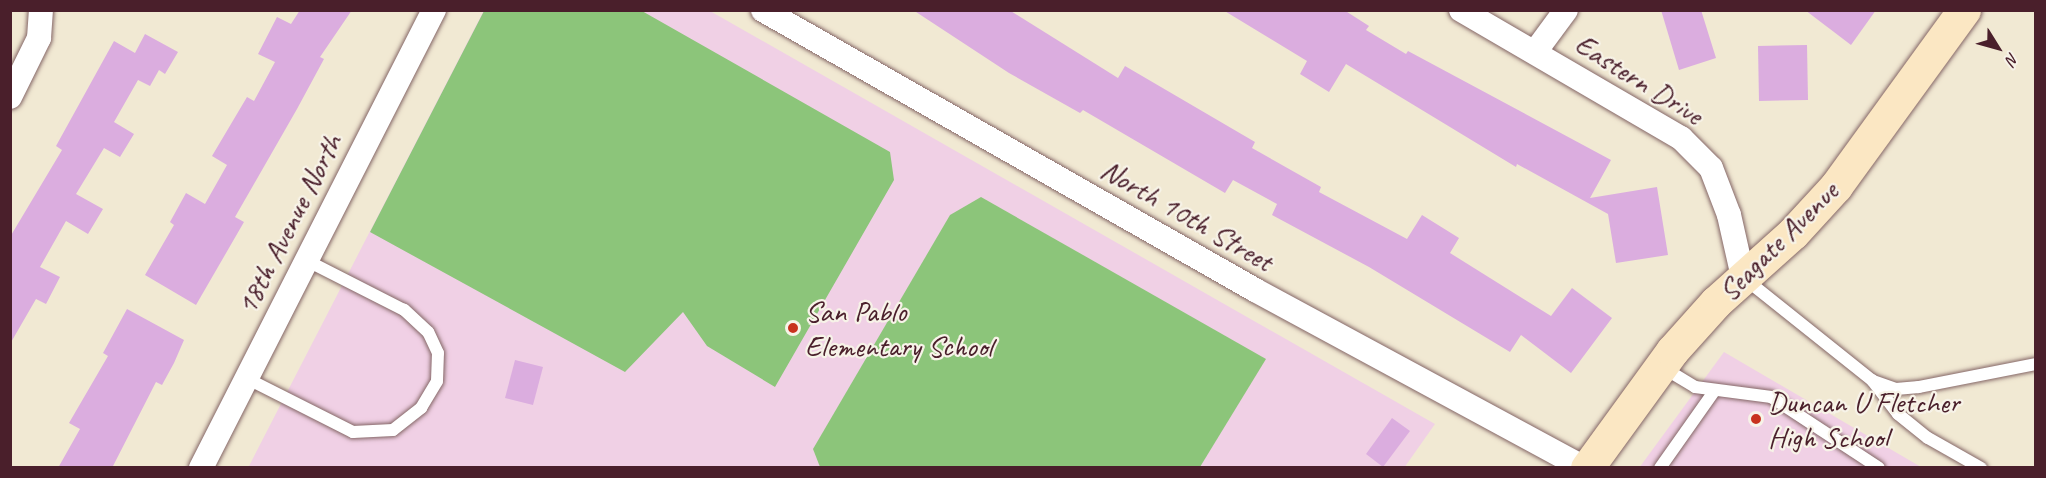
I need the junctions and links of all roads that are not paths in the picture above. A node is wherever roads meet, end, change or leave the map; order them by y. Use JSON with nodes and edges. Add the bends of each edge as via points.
{"nodes":[{"id":1,"x":41,"y":10,"type":"edge"},
{"id":2,"x":434,"y":10,"type":"edge"},
{"id":3,"x":763,"y":10,"type":"edge"},
{"id":4,"x":1461,"y":10,"type":"edge"},
{"id":5,"x":1566,"y":10,"type":"edge"},
{"id":6,"x":1964,"y":10,"type":"edge"},
{"id":7,"x":1535,"y":52,"type":"junction"},
{"id":8,"x":10,"y":97,"type":"edge"},
{"id":9,"x":306,"y":260,"type":"junction"},
{"id":10,"x":1743,"y":277,"type":"junction"},
{"id":11,"x":2036,"y":364,"type":"edge"},
{"id":12,"x":1661,"y":366,"type":"junction"},
{"id":13,"x":246,"y":378,"type":"junction"},
{"id":14,"x":1872,"y":380,"type":"junction"},
{"id":15,"x":1715,"y":390,"type":"junction"},
{"id":16,"x":201,"y":468,"type":"edge"},
{"id":17,"x":1586,"y":468,"type":"edge"},
{"id":18,"x":1660,"y":468,"type":"edge"},
{"id":19,"x":1879,"y":468,"type":"edge"},
{"id":20,"x":1981,"y":468,"type":"edge"}],
"edges":[{"from":1,"to":8,"type":"street","via":[[39,38]]},
{"from":2,"to":9,"type":"street","name":"18th Avenue North"},
{"from":3,"to":17,"type":"street","name":"North 10th Street","via":[[1255,290]]},
{"from":4,"to":7,"type":"street","name":"Eastern Drive"},
{"from":5,"to":7,"type":"street"},
{"from":6,"to":10,"type":"street","name":"Seagate Avenue","via":[[1836,186],[1793,233]]},
{"from":7,"to":10,"type":"street","name":"Eastern Drive","via":[[1681,138],[1711,168],[1729,215]]},
{"from":9,"to":13,"type":"street","name":"18th Avenue North"},
{"from":9,"to":13,"type":"lane","via":[[404,310],[428,332],[438,353],[437,381],[421,408],[393,430],[353,432]]},
{"from":10,"to":12,"type":"street","name":"Seagate Avenue"},
{"from":10,"to":14,"type":"lane"},
{"from":11,"to":14,"type":"lane","via":[[1919,387],[1896,389]]},
{"from":12,"to":15,"type":"lane","via":[[1695,387]]},
{"from":12,"to":17,"type":"street","name":"Seagate Avenue"},
{"from":13,"to":16,"type":"street","name":"18th Avenue North"},
{"from":14,"to":20,"type":"lane","via":[[1898,414],[1929,438]]},
{"from":15,"to":18,"type":"lane"},
{"from":15,"to":19,"type":"lane","via":[[1771,397]]}]}
